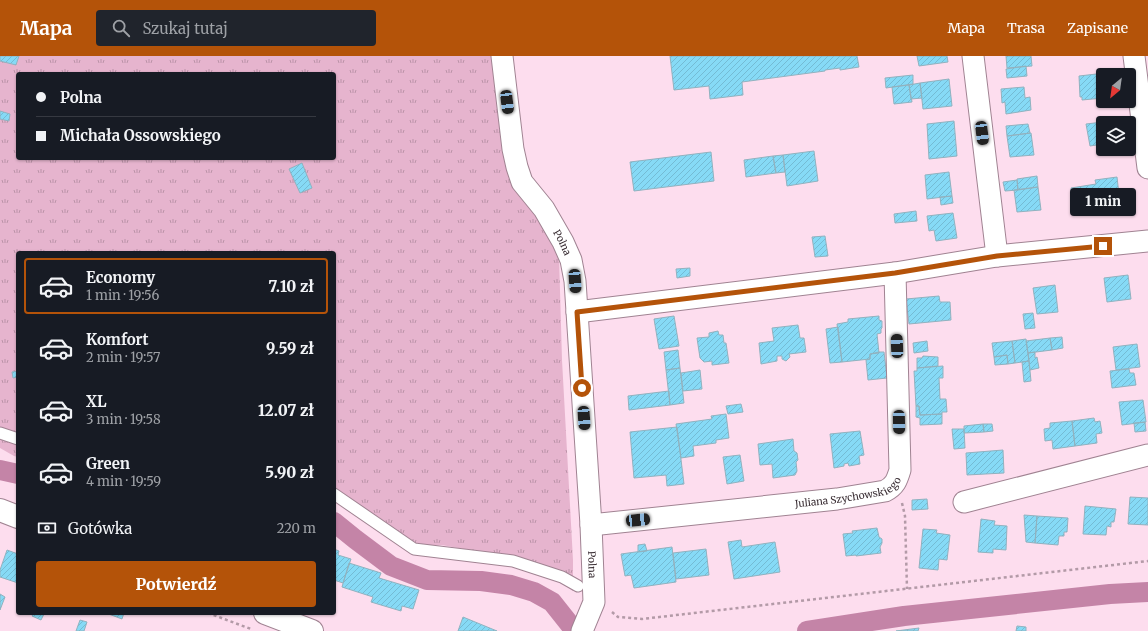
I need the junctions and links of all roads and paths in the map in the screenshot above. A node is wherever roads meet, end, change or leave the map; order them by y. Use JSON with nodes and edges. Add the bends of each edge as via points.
{"nodes":[{"id":1,"x":502,"y":56,"type":"edge"},
{"id":2,"x":973,"y":56,"type":"edge"},
{"id":3,"x":1139,"y":61,"type":"edge"},
{"id":4,"x":1148,"y":168,"type":"edge"},
{"id":5,"x":1148,"y":241,"type":"edge"},
{"id":6,"x":997,"y":256,"type":"junction"},
{"id":7,"x":895,"y":273,"type":"junction"},
{"id":8,"x":577,"y":312,"type":"junction"},
{"id":9,"x":0,"y":432,"type":"edge"},
{"id":10,"x":16,"y":438,"type":"edge"},
{"id":11,"x":1148,"y":455,"type":"edge"},
{"id":12,"x":896,"y":482,"type":"junction"},
{"id":13,"x":336,"y":495,"type":"edge"},
{"id":14,"x":964,"y":502,"type":"dead end"},
{"id":15,"x":0,"y":510,"type":"edge"},
{"id":16,"x":16,"y":516,"type":"edge"},
{"id":17,"x":591,"y":525,"type":"junction"},
{"id":18,"x":1148,"y":561,"type":"edge"},
{"id":19,"x":578,"y":586,"type":"dead end"},
{"id":20,"x":907,"y":589,"type":"junction"},
{"id":21,"x":609,"y":610,"type":"dead end"},
{"id":22,"x":213,"y":615,"type":"edge"},
{"id":23,"x":270,"y":615,"type":"edge"},
{"id":24,"x":584,"y":627,"type":"edge"},
{"id":25,"x":301,"y":629,"type":"edge"},
{"id":26,"x":257,"y":631,"type":"edge"}],
"edges":[{"from":1,"to":8,"type":"street","name":"Polna","via":[[517,167],[522,182],[544,209],[568,254],[575,281]]},
{"from":2,"to":6,"type":"street"},
{"from":3,"to":4,"type":"street"},
{"from":5,"to":6,"type":"street"},
{"from":6,"to":7,"type":"street"},
{"from":7,"to":8,"type":"street"},
{"from":7,"to":12,"type":"street","name":"Juliana Szychowskiego","via":[[900,470]]},
{"from":8,"to":17,"type":"street","name":"Polna"},
{"from":9,"to":10,"type":"lane"},
{"from":11,"to":14,"type":"street"},
{"from":12,"to":17,"type":"street","name":"Juliana Szychowskiego","via":[[885,491],[837,499]]},
{"from":12,"to":20,"type":"path","via":[[905,516]]},
{"from":13,"to":19,"type":"lane","via":[[414,549],[513,561],[562,577]]},
{"from":15,"to":16,"type":"main road"},
{"from":17,"to":24,"type":"street","name":"Polna","via":[[594,602]]},
{"from":18,"to":20,"type":"path"},
{"from":20,"to":21,"type":"path","via":[[642,619],[618,617]]},
{"from":22,"to":26,"type":"path"},
{"from":23,"to":25,"type":"main road"}]}
